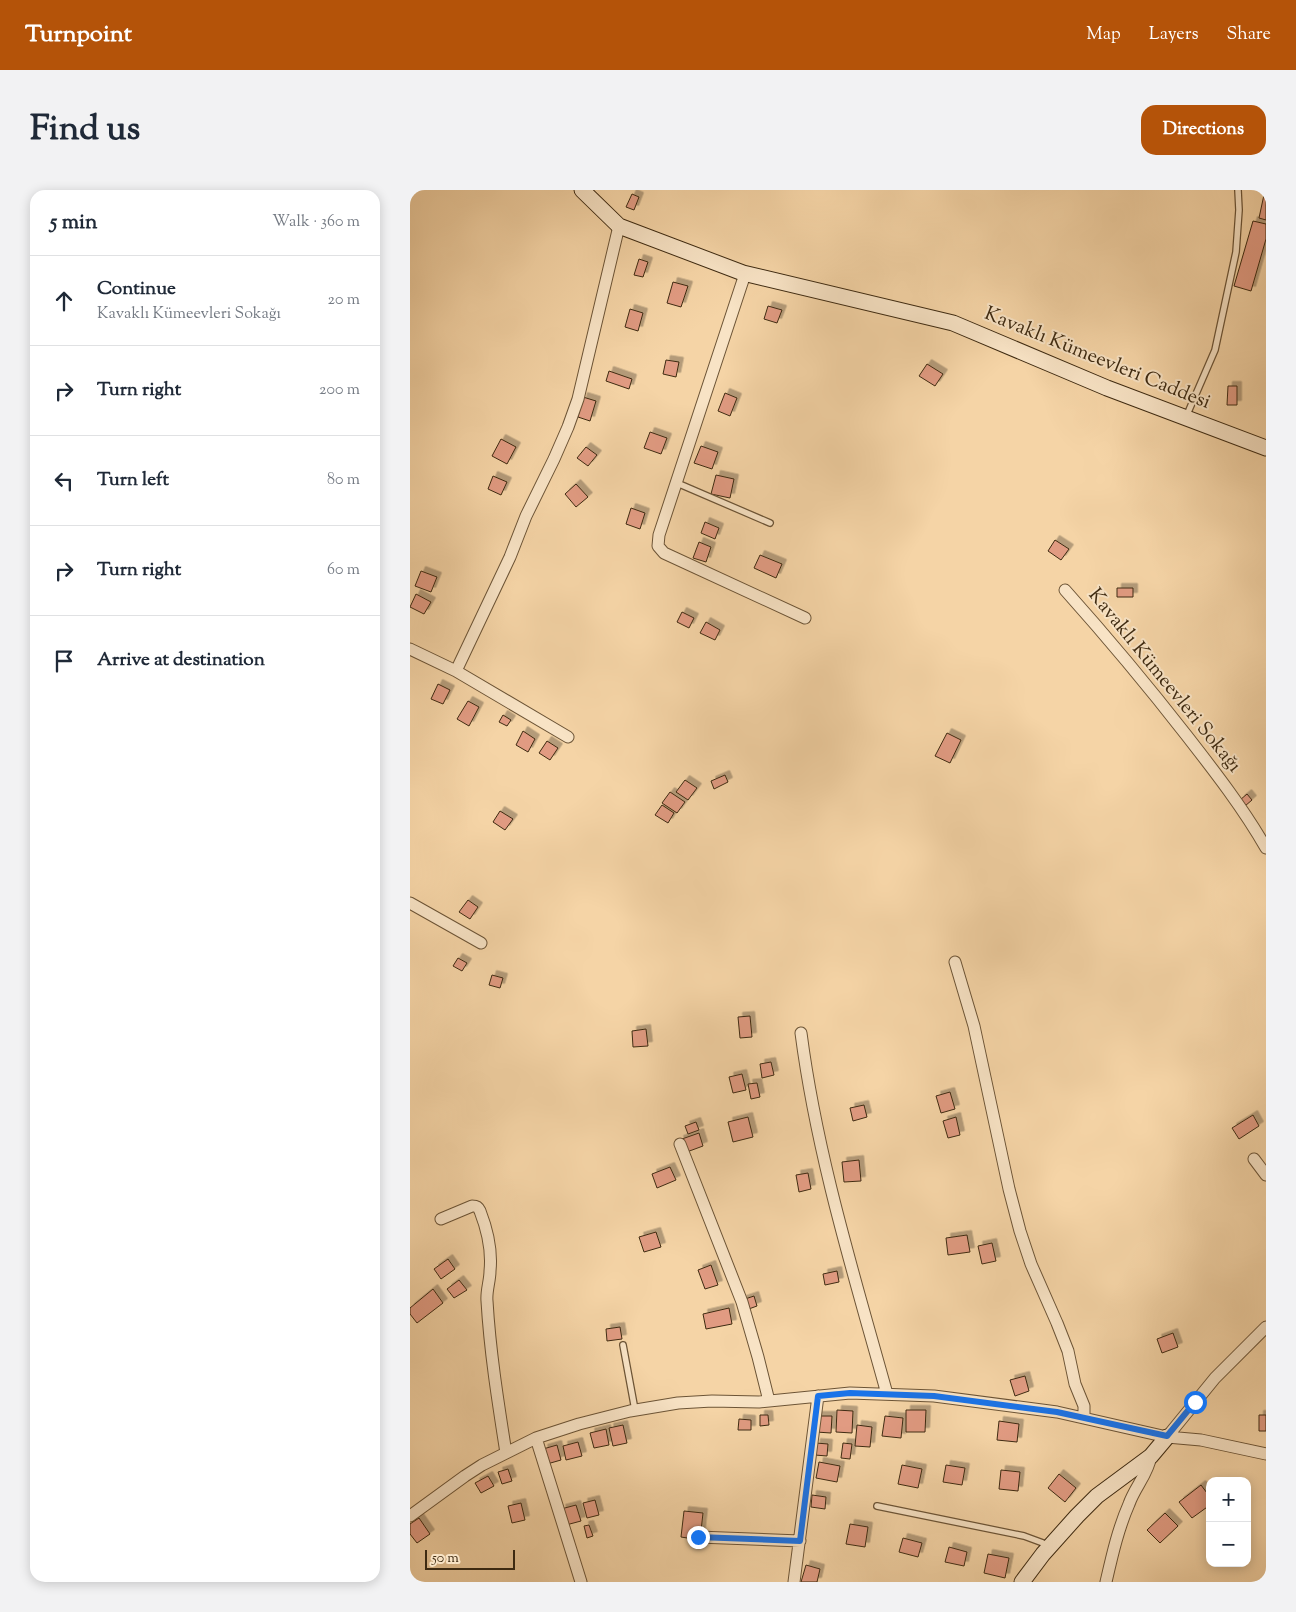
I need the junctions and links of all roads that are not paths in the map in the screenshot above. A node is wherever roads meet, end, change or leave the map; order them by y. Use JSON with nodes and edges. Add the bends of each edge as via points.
{"nodes":[{"id":1,"x":582,"y":190,"type":"edge"},
{"id":2,"x":1238,"y":190,"type":"edge"},
{"id":3,"x":619,"y":226,"type":"junction"},
{"id":4,"x":745,"y":274,"type":"junction"},
{"id":5,"x":1186,"y":418,"type":"junction"},
{"id":6,"x":1266,"y":448,"type":"edge"},
{"id":7,"x":677,"y":483,"type":"junction"},
{"id":8,"x":770,"y":523,"type":"dead end"},
{"id":9,"x":1065,"y":590,"type":"dead end"},
{"id":10,"x":804,"y":618,"type":"dead end"},
{"id":11,"x":410,"y":649,"type":"edge"},
{"id":12,"x":456,"y":670,"type":"junction"},
{"id":13,"x":568,"y":736,"type":"dead end"},
{"id":14,"x":1266,"y":848,"type":"edge"},
{"id":15,"x":410,"y":903,"type":"edge"},
{"id":16,"x":482,"y":943,"type":"dead end"},
{"id":17,"x":955,"y":962,"type":"dead end"},
{"id":18,"x":801,"y":1033,"type":"dead end"},
{"id":19,"x":680,"y":1144,"type":"dead end"},
{"id":20,"x":1254,"y":1159,"type":"dead end"},
{"id":21,"x":1266,"y":1175,"type":"edge"},
{"id":22,"x":441,"y":1219,"type":"dead end"},
{"id":23,"x":1266,"y":1327,"type":"edge"},
{"id":24,"x":623,"y":1344,"type":"dead end"},
{"id":25,"x":887,"y":1394,"type":"junction"},
{"id":26,"x":818,"y":1396,"type":"junction"},
{"id":27,"x":769,"y":1401,"type":"junction"},
{"id":28,"x":635,"y":1410,"type":"junction"},
{"id":29,"x":1084,"y":1418,"type":"junction"},
{"id":30,"x":1167,"y":1436,"type":"junction"},
{"id":31,"x":536,"y":1438,"type":"junction"},
{"id":32,"x":506,"y":1453,"type":"junction"},
{"id":33,"x":1266,"y":1454,"type":"edge"},
{"id":34,"x":1151,"y":1456,"type":"junction"},
{"id":35,"x":877,"y":1506,"type":"dead end"},
{"id":36,"x":410,"y":1516,"type":"edge"},
{"id":37,"x":698,"y":1537,"type":"dead end"},
{"id":38,"x":800,"y":1541,"type":"junction"},
{"id":39,"x":1049,"y":1547,"type":"junction"},
{"id":40,"x":580,"y":1582,"type":"edge"},
{"id":41,"x":794,"y":1582,"type":"edge"},
{"id":42,"x":1022,"y":1582,"type":"edge"},
{"id":43,"x":1106,"y":1582,"type":"edge"}],
"edges":[{"from":1,"to":3,"type":"street"},
{"from":2,"to":5,"type":"lane","via":[[1236,252],[1215,350]]},
{"from":3,"to":4,"type":"street","name":"Kavaklı Kümeevleri Caddesi"},
{"from":3,"to":12,"type":"street","via":[[578,399],[568,427]]},
{"from":4,"to":5,"type":"street","name":"Kavaklı Kümeevleri Caddesi","via":[[953,323]]},
{"from":4,"to":7,"type":"street"},
{"from":5,"to":6,"type":"street","name":"Kavaklı Kümeevleri Caddesi"},
{"from":7,"to":8,"type":"lane"},
{"from":7,"to":10,"type":"street","via":[[658,539],[661,551]]},
{"from":9,"to":14,"type":"street","name":"Kavaklı Kümeevleri Sokağı","via":[[1189,739]]},
{"from":11,"to":12,"type":"street"},
{"from":12,"to":13,"type":"street"},
{"from":15,"to":16,"type":"street"},
{"from":17,"to":29,"type":"street","via":[[976,1034],[1020,1231],[1068,1351],[1074,1384],[1084,1406]]},
{"from":18,"to":25,"type":"street","via":[[829,1181]]},
{"from":19,"to":27,"type":"street","via":[[742,1302]]},
{"from":20,"to":21,"type":"street"},
{"from":22,"to":32,"type":"street","via":[[472,1206],[476,1206],[482,1216],[491,1263],[488,1314]]},
{"from":23,"to":30,"type":"street","via":[[1214,1378]]},
{"from":24,"to":28,"type":"lane"},
{"from":25,"to":26,"type":"street"},
{"from":25,"to":29,"type":"street","via":[[934,1396]]},
{"from":26,"to":27,"type":"street"},
{"from":26,"to":38,"type":"street"},
{"from":27,"to":28,"type":"street","via":[[712,1401]]},
{"from":28,"to":31,"type":"street"},
{"from":29,"to":30,"type":"street"},
{"from":30,"to":33,"type":"street"},
{"from":30,"to":34,"type":"street"},
{"from":31,"to":32,"type":"street"},
{"from":31,"to":40,"type":"street"},
{"from":32,"to":36,"type":"street","via":[[465,1476]]},
{"from":34,"to":39,"type":"street","via":[[1097,1496]]},
{"from":34,"to":43,"type":"street","via":[[1124,1514]]},
{"from":35,"to":39,"type":"lane","via":[[1024,1536]]},
{"from":37,"to":38,"type":"street"},
{"from":38,"to":41,"type":"street"},
{"from":39,"to":42,"type":"street"}]}
